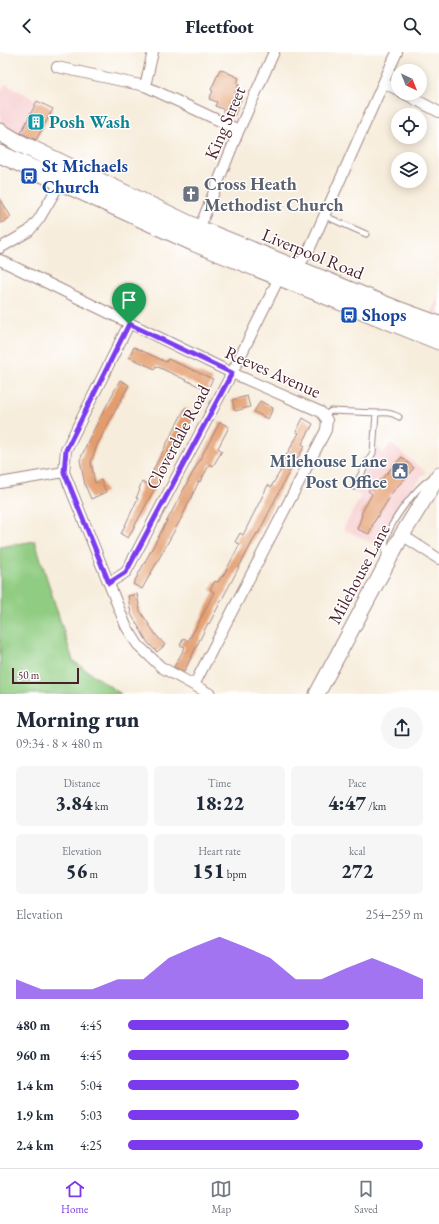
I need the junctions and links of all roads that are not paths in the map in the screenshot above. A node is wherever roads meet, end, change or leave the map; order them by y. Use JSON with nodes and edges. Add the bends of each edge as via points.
{"nodes":[{"id":1,"x":153,"y":52,"type":"edge"},
{"id":2,"x":274,"y":52,"type":"edge"},
{"id":3,"x":397,"y":52,"type":"edge"},
{"id":4,"x":57,"y":67,"type":"dead end"},
{"id":5,"x":384,"y":83,"type":"junction"},
{"id":6,"x":146,"y":86,"type":"junction"},
{"id":7,"x":391,"y":86,"type":"edge"},
{"id":8,"x":416,"y":100,"type":"edge"},
{"id":9,"x":439,"y":112,"type":"edge"},
{"id":10,"x":239,"y":130,"type":"junction"},
{"id":11,"x":0,"y":132,"type":"edge"},
{"id":12,"x":0,"y":154,"type":"edge"},
{"id":13,"x":60,"y":183,"type":"junction"},
{"id":14,"x":325,"y":216,"type":"junction"},
{"id":15,"x":199,"y":229,"type":"junction"},
{"id":16,"x":366,"y":234,"type":"dead end"},
{"id":17,"x":0,"y":248,"type":"edge"},
{"id":18,"x":0,"y":260,"type":"edge"},
{"id":19,"x":283,"y":271,"type":"junction"},
{"id":20,"x":129,"y":324,"type":"junction"},
{"id":21,"x":439,"y":325,"type":"edge"},
{"id":22,"x":439,"y":341,"type":"edge"},
{"id":23,"x":232,"y":373,"type":"junction"},
{"id":24,"x":376,"y":413,"type":"junction"},
{"id":25,"x":325,"y":415,"type":"junction"},
{"id":26,"x":399,"y":417,"type":"dead end"},
{"id":27,"x":64,"y":472,"type":"junction"},
{"id":28,"x":439,"y":474,"type":"edge"},
{"id":29,"x":0,"y":483,"type":"edge"},
{"id":30,"x":354,"y":487,"type":"dead end"},
{"id":31,"x":402,"y":535,"type":"junction"},
{"id":32,"x":439,"y":559,"type":"edge"},
{"id":33,"x":385,"y":567,"type":"junction"},
{"id":34,"x":109,"y":583,"type":"junction"},
{"id":35,"x":194,"y":685,"type":"junction"},
{"id":36,"x":210,"y":694,"type":"edge"},
{"id":37,"x":317,"y":694,"type":"edge"}],
"edges":[{"from":1,"to":6,"type":"street"},
{"from":2,"to":10,"type":"street","name":"King Street"},
{"from":3,"to":5,"type":"street"},
{"from":4,"to":6,"type":"street"},
{"from":5,"to":7,"type":"street"},
{"from":5,"to":14,"type":"street"},
{"from":6,"to":10,"type":"street"},
{"from":8,"to":9,"type":"street"},
{"from":10,"to":15,"type":"street","name":"King Street"},
{"from":11,"to":15,"type":"highway","name":"Liverpool Road"},
{"from":12,"to":13,"type":"highway","name":"Liverpool Road"},
{"from":13,"to":17,"type":"street","via":[[29,231]]},
{"from":13,"to":19,"type":"highway","name":"Liverpool Road","via":[[195,243]]},
{"from":14,"to":16,"type":"lane"},
{"from":14,"to":19,"type":"street","via":[[302,261]]},
{"from":15,"to":19,"type":"highway","name":"Liverpool Road"},
{"from":18,"to":20,"type":"street","name":"Reeves Avenue"},
{"from":19,"to":21,"type":"highway","name":"Liverpool Road"},
{"from":19,"to":22,"type":"highway","name":"Liverpool Road"},
{"from":19,"to":23,"type":"street","name":"Cloverdale Road"},
{"from":20,"to":23,"type":"street","name":"Reeves Avenue"},
{"from":20,"to":27,"type":"street","via":[[66,450]]},
{"from":23,"to":25,"type":"street","name":"Reeves Avenue"},
{"from":23,"to":34,"type":"street","name":"Cloverdale Road","via":[[126,572]]},
{"from":24,"to":25,"type":"lane","via":[[331,412]]},
{"from":24,"to":26,"type":"lane","via":[[392,413]]},
{"from":24,"to":30,"type":"lane","via":[[372,453]]},
{"from":25,"to":35,"type":"street","name":"Reeves Avenue","via":[[328,420],[326,430]]},
{"from":27,"to":29,"type":"street"},
{"from":27,"to":34,"type":"street"},
{"from":28,"to":31,"type":"main road","name":"Milehouse Lane"},
{"from":28,"to":33,"type":"lane","via":[[425,482],[413,494],[392,526],[386,540]]},
{"from":31,"to":32,"type":"street"},
{"from":31,"to":33,"type":"main road","name":"Milehouse Lane"},
{"from":33,"to":37,"type":"main road","name":"Milehouse Lane"},
{"from":34,"to":35,"type":"street","via":[[126,626],[138,645],[161,667]]},
{"from":35,"to":36,"type":"street"}]}
